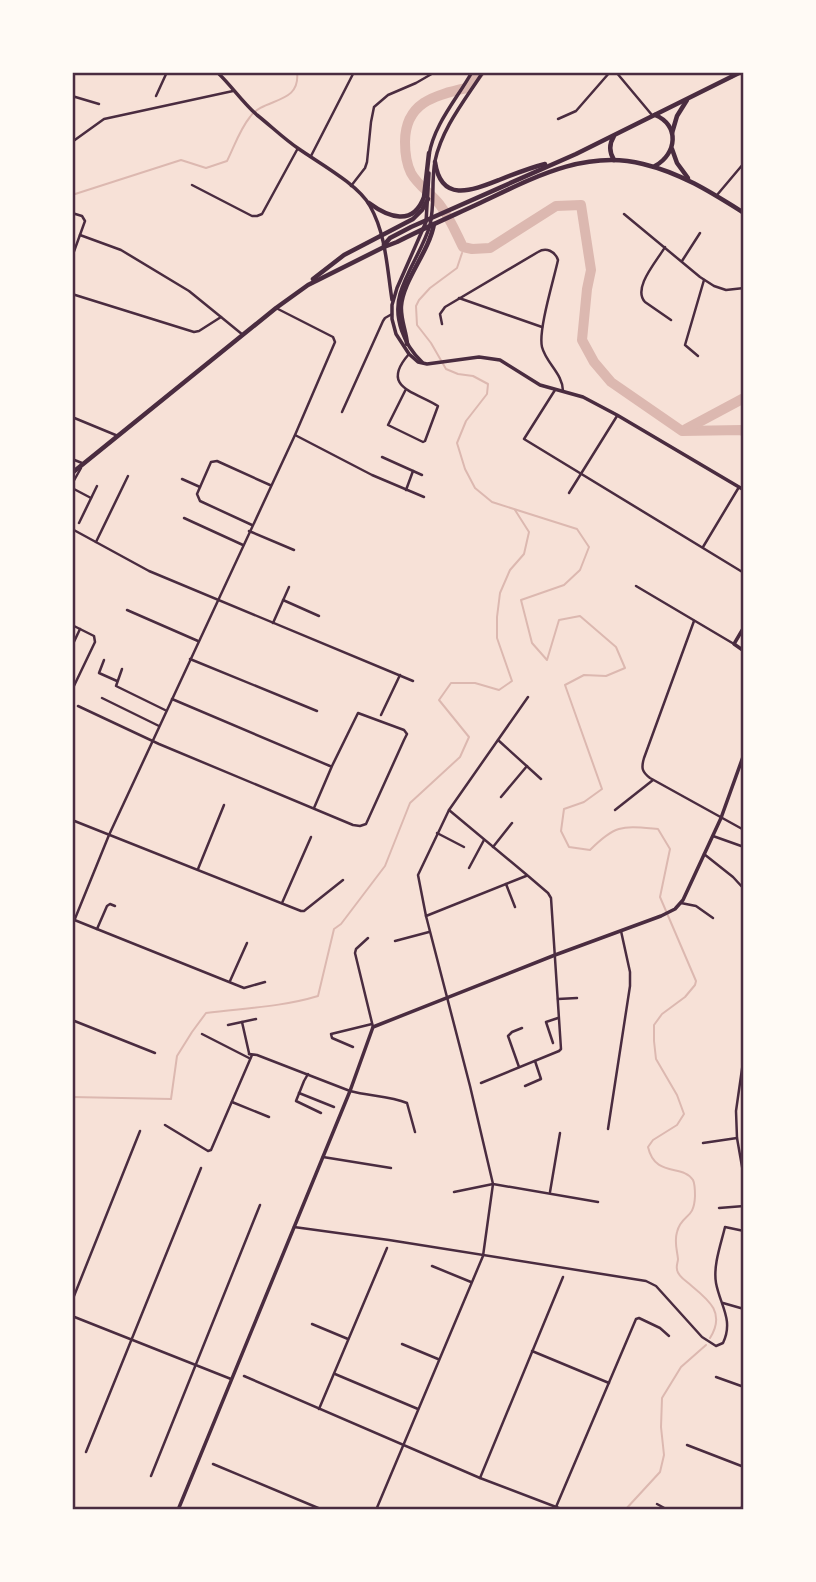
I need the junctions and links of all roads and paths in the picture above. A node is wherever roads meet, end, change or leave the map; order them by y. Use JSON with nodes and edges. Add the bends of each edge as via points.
{"nodes":[{"id":1,"x":167,"y":72,"type":"edge"},
{"id":2,"x":217,"y":72,"type":"edge"},
{"id":3,"x":354,"y":72,"type":"edge"},
{"id":4,"x":435,"y":72,"type":"edge"},
{"id":5,"x":472,"y":72,"type":"edge"},
{"id":6,"x":483,"y":72,"type":"edge"},
{"id":7,"x":610,"y":72,"type":"edge"},
{"id":8,"x":616,"y":72,"type":"edge"},
{"id":9,"x":741,"y":72,"type":"edge"},
{"id":10,"x":734,"y":74,"type":"edge"},
{"id":11,"x":233,"y":91,"type":"junction"},
{"id":12,"x":72,"y":96,"type":"edge"},
{"id":13,"x":156,"y":96,"type":"dead end"},
{"id":14,"x":688,"y":98,"type":"junction"},
{"id":15,"x":99,"y":104,"type":"dead end"},
{"id":16,"x":654,"y":115,"type":"junction"},
{"id":17,"x":558,"y":119,"type":"dead end"},
{"id":18,"x":672,"y":134,"type":"junction"},
{"id":19,"x":614,"y":135,"type":"junction"},
{"id":20,"x":72,"y":142,"type":"edge"},
{"id":21,"x":298,"y":148,"type":"junction"},
{"id":22,"x":672,"y":148,"type":"junction"},
{"id":23,"x":429,"y":153,"type":"junction"},
{"id":24,"x":310,"y":156,"type":"junction"},
{"id":25,"x":561,"y":160,"type":"junction"},
{"id":26,"x":615,"y":161,"type":"junction"},
{"id":27,"x":435,"y":162,"type":"junction"},
{"id":28,"x":744,"y":163,"type":"edge"},
{"id":29,"x":654,"y":167,"type":"junction"},
{"id":30,"x":691,"y":181,"type":"junction"},
{"id":31,"x":192,"y":185,"type":"dead end"},
{"id":32,"x":351,"y":186,"type":"junction"},
{"id":33,"x":716,"y":196,"type":"junction"},
{"id":34,"x":428,"y":199,"type":"junction"},
{"id":35,"x":369,"y":203,"type":"junction"},
{"id":36,"x":72,"y":213,"type":"edge"},
{"id":37,"x":624,"y":214,"type":"dead end"},
{"id":38,"x":744,"y":214,"type":"edge"},
{"id":39,"x":437,"y":223,"type":"junction"},
{"id":40,"x":700,"y":233,"type":"dead end"},
{"id":41,"x":80,"y":235,"type":"junction"},
{"id":42,"x":384,"y":247,"type":"junction"},
{"id":43,"x":665,"y":247,"type":"junction"},
{"id":44,"x":72,"y":257,"type":"edge"},
{"id":45,"x":682,"y":261,"type":"junction"},
{"id":46,"x":704,"y":279,"type":"junction"},
{"id":47,"x":308,"y":285,"type":"junction"},
{"id":48,"x":744,"y":288,"type":"edge"},
{"id":49,"x":399,"y":289,"type":"junction"},
{"id":50,"x":72,"y":294,"type":"edge"},
{"id":51,"x":460,"y":298,"type":"junction"},
{"id":52,"x":393,"y":305,"type":"junction"},
{"id":53,"x":276,"y":308,"type":"junction"},
{"id":54,"x":392,"y":314,"type":"junction"},
{"id":55,"x":221,"y":317,"type":"junction"},
{"id":56,"x":671,"y":320,"type":"dead end"},
{"id":57,"x":442,"y":324,"type":"dead end"},
{"id":58,"x":542,"y":327,"type":"junction"},
{"id":59,"x":243,"y":335,"type":"junction"},
{"id":60,"x":407,"y":344,"type":"junction"},
{"id":61,"x":409,"y":354,"type":"junction"},
{"id":62,"x":698,"y":356,"type":"dead end"},
{"id":63,"x":423,"y":363,"type":"junction"},
{"id":64,"x":406,"y":389,"type":"junction"},
{"id":65,"x":555,"y":390,"type":"junction"},
{"id":66,"x":563,"y":391,"type":"junction"},
{"id":67,"x":342,"y":412,"type":"dead end"},
{"id":68,"x":617,"y":415,"type":"junction"},
{"id":69,"x":72,"y":417,"type":"edge"},
{"id":70,"x":295,"y":435,"type":"junction"},
{"id":71,"x":118,"y":436,"type":"junction"},
{"id":72,"x":382,"y":457,"type":"dead end"},
{"id":73,"x":72,"y":459,"type":"edge"},
{"id":74,"x":83,"y":464,"type":"junction"},
{"id":75,"x":413,"y":471,"type":"junction"},
{"id":76,"x":72,"y":473,"type":"edge"},
{"id":77,"x":581,"y":474,"type":"junction"},
{"id":78,"x":422,"y":475,"type":"dead end"},
{"id":79,"x":128,"y":476,"type":"dead end"},
{"id":80,"x":182,"y":480,"type":"dead end"},
{"id":81,"x":271,"y":485,"type":"junction"},
{"id":82,"x":72,"y":486,"type":"edge"},
{"id":83,"x":97,"y":486,"type":"dead end"},
{"id":84,"x":200,"y":487,"type":"junction"},
{"id":85,"x":739,"y":487,"type":"junction"},
{"id":86,"x":406,"y":489,"type":"junction"},
{"id":87,"x":744,"y":490,"type":"edge"},
{"id":88,"x":569,"y":493,"type":"dead end"},
{"id":89,"x":91,"y":498,"type":"junction"},
{"id":90,"x":424,"y":498,"type":"dead end"},
{"id":91,"x":184,"y":518,"type":"dead end"},
{"id":92,"x":79,"y":523,"type":"dead end"},
{"id":93,"x":252,"y":525,"type":"junction"},
{"id":94,"x":72,"y":529,"type":"edge"},
{"id":95,"x":249,"y":531,"type":"junction"},
{"id":96,"x":96,"y":542,"type":"junction"},
{"id":97,"x":243,"y":545,"type":"junction"},
{"id":98,"x":703,"y":548,"type":"junction"},
{"id":99,"x":294,"y":550,"type":"dead end"},
{"id":100,"x":744,"y":573,"type":"edge"},
{"id":101,"x":636,"y":586,"type":"dead end"},
{"id":102,"x":289,"y":587,"type":"dead end"},
{"id":103,"x":283,"y":600,"type":"junction"},
{"id":104,"x":217,"y":601,"type":"junction"},
{"id":105,"x":127,"y":610,"type":"dead end"},
{"id":106,"x":319,"y":616,"type":"dead end"},
{"id":107,"x":694,"y":621,"type":"junction"},
{"id":108,"x":273,"y":623,"type":"junction"},
{"id":109,"x":72,"y":625,"type":"edge"},
{"id":110,"x":744,"y":627,"type":"edge"},
{"id":111,"x":80,"y":629,"type":"junction"},
{"id":112,"x":198,"y":641,"type":"junction"},
{"id":113,"x":734,"y":645,"type":"junction"},
{"id":114,"x":72,"y":646,"type":"edge"},
{"id":115,"x":744,"y":651,"type":"edge"},
{"id":116,"x":190,"y":659,"type":"junction"},
{"id":117,"x":104,"y":660,"type":"dead end"},
{"id":118,"x":122,"y":669,"type":"dead end"},
{"id":119,"x":400,"y":675,"type":"junction"},
{"id":120,"x":117,"y":681,"type":"junction"},
{"id":121,"x":413,"y":681,"type":"dead end"},
{"id":122,"x":72,"y":690,"type":"edge"},
{"id":123,"x":528,"y":697,"type":"dead end"},
{"id":124,"x":102,"y":698,"type":"dead end"},
{"id":125,"x":172,"y":699,"type":"junction"},
{"id":126,"x":78,"y":706,"type":"dead end"},
{"id":127,"x":167,"y":710,"type":"junction"},
{"id":128,"x":317,"y":711,"type":"dead end"},
{"id":129,"x":381,"y":715,"type":"dead end"},
{"id":130,"x":159,"y":726,"type":"junction"},
{"id":131,"x":498,"y":740,"type":"junction"},
{"id":132,"x":152,"y":741,"type":"junction"},
{"id":133,"x":744,"y":754,"type":"edge"},
{"id":134,"x":332,"y":766,"type":"junction"},
{"id":135,"x":527,"y":766,"type":"junction"},
{"id":136,"x":541,"y":779,"type":"dead end"},
{"id":137,"x":653,"y":780,"type":"junction"},
{"id":138,"x":501,"y":797,"type":"dead end"},
{"id":139,"x":224,"y":805,"type":"dead end"},
{"id":140,"x":314,"y":808,"type":"junction"},
{"id":141,"x":449,"y":810,"type":"junction"},
{"id":142,"x":615,"y":810,"type":"dead end"},
{"id":143,"x":720,"y":818,"type":"junction"},
{"id":144,"x":72,"y":820,"type":"edge"},
{"id":145,"x":513,"y":823,"type":"dead end"},
{"id":146,"x":744,"y":830,"type":"edge"},
{"id":147,"x":437,"y":833,"type":"junction"},
{"id":148,"x":108,"y":835,"type":"junction"},
{"id":149,"x":712,"y":836,"type":"junction"},
{"id":150,"x":311,"y":837,"type":"dead end"},
{"id":151,"x":484,"y":839,"type":"junction"},
{"id":152,"x":492,"y":846,"type":"junction"},
{"id":153,"x":464,"y":847,"type":"dead end"},
{"id":154,"x":744,"y":847,"type":"edge"},
{"id":155,"x":704,"y":854,"type":"junction"},
{"id":156,"x":469,"y":868,"type":"dead end"},
{"id":157,"x":198,"y":869,"type":"junction"},
{"id":158,"x":527,"y":875,"type":"junction"},
{"id":159,"x":343,"y":880,"type":"dead end"},
{"id":160,"x":505,"y":884,"type":"junction"},
{"id":161,"x":744,"y":889,"type":"edge"},
{"id":162,"x":681,"y":903,"type":"junction"},
{"id":163,"x":282,"y":904,"type":"junction"},
{"id":164,"x":115,"y":906,"type":"dead end"},
{"id":165,"x":515,"y":907,"type":"dead end"},
{"id":166,"x":426,"y":916,"type":"junction"},
{"id":167,"x":713,"y":918,"type":"dead end"},
{"id":168,"x":73,"y":920,"type":"edge"},
{"id":169,"x":72,"y":926,"type":"edge"},
{"id":170,"x":97,"y":929,"type":"junction"},
{"id":171,"x":621,"y":931,"type":"junction"},
{"id":172,"x":430,"y":932,"type":"junction"},
{"id":173,"x":368,"y":939,"type":"dead end"},
{"id":174,"x":395,"y":941,"type":"dead end"},
{"id":175,"x":247,"y":943,"type":"dead end"},
{"id":176,"x":555,"y":955,"type":"junction"},
{"id":177,"x":230,"y":982,"type":"junction"},
{"id":178,"x":265,"y":982,"type":"dead end"},
{"id":179,"x":447,"y":998,"type":"junction"},
{"id":180,"x":577,"y":998,"type":"dead end"},
{"id":181,"x":558,"y":999,"type":"junction"},
{"id":182,"x":559,"y":1017,"type":"junction"},
{"id":183,"x":256,"y":1019,"type":"dead end"},
{"id":184,"x":72,"y":1020,"type":"edge"},
{"id":185,"x":242,"y":1022,"type":"junction"},
{"id":186,"x":228,"y":1025,"type":"dead end"},
{"id":187,"x":373,"y":1026,"type":"junction"},
{"id":188,"x":522,"y":1028,"type":"dead end"},
{"id":189,"x":202,"y":1034,"type":"dead end"},
{"id":190,"x":553,"y":1043,"type":"dead end"},
{"id":191,"x":353,"y":1046,"type":"dead end"},
{"id":192,"x":155,"y":1053,"type":"dead end"},
{"id":193,"x":744,"y":1055,"type":"edge"},
{"id":194,"x":249,"y":1057,"type":"junction"},
{"id":195,"x":535,"y":1061,"type":"junction"},
{"id":196,"x":744,"y":1062,"type":"edge"},
{"id":197,"x":519,"y":1067,"type":"junction"},
{"id":198,"x":308,"y":1074,"type":"junction"},
{"id":199,"x":481,"y":1083,"type":"dead end"},
{"id":200,"x":525,"y":1086,"type":"dead end"},
{"id":201,"x":350,"y":1091,"type":"junction"},
{"id":202,"x":299,"y":1093,"type":"junction"},
{"id":203,"x":232,"y":1102,"type":"junction"},
{"id":204,"x":334,"y":1107,"type":"dead end"},
{"id":205,"x":321,"y":1113,"type":"dead end"},
{"id":206,"x":269,"y":1117,"type":"dead end"},
{"id":207,"x":165,"y":1125,"type":"dead end"},
{"id":208,"x":608,"y":1129,"type":"dead end"},
{"id":209,"x":140,"y":1130,"type":"dead end"},
{"id":210,"x":415,"y":1132,"type":"dead end"},
{"id":211,"x":560,"y":1133,"type":"dead end"},
{"id":212,"x":737,"y":1138,"type":"junction"},
{"id":213,"x":703,"y":1143,"type":"dead end"},
{"id":214,"x":323,"y":1157,"type":"junction"},
{"id":215,"x":201,"y":1168,"type":"dead end"},
{"id":216,"x":391,"y":1168,"type":"dead end"},
{"id":217,"x":744,"y":1178,"type":"edge"},
{"id":218,"x":493,"y":1184,"type":"junction"},
{"id":219,"x":454,"y":1192,"type":"dead end"},
{"id":220,"x":550,"y":1193,"type":"junction"},
{"id":221,"x":598,"y":1202,"type":"dead end"},
{"id":222,"x":260,"y":1205,"type":"dead end"},
{"id":223,"x":744,"y":1206,"type":"edge"},
{"id":224,"x":719,"y":1208,"type":"dead end"},
{"id":225,"x":294,"y":1227,"type":"junction"},
{"id":226,"x":744,"y":1231,"type":"edge"},
{"id":227,"x":387,"y":1248,"type":"dead end"},
{"id":228,"x":484,"y":1256,"type":"junction"},
{"id":229,"x":432,"y":1266,"type":"dead end"},
{"id":230,"x":563,"y":1276,"type":"dead end"},
{"id":231,"x":472,"y":1282,"type":"junction"},
{"id":232,"x":72,"y":1301,"type":"edge"},
{"id":233,"x":723,"y":1303,"type":"junction"},
{"id":234,"x":744,"y":1310,"type":"edge"},
{"id":235,"x":72,"y":1315,"type":"edge"},
{"id":236,"x":312,"y":1324,"type":"dead end"},
{"id":237,"x":668,"y":1336,"type":"dead end"},
{"id":238,"x":349,"y":1339,"type":"junction"},
{"id":239,"x":131,"y":1340,"type":"junction"},
{"id":240,"x":402,"y":1345,"type":"dead end"},
{"id":241,"x":532,"y":1351,"type":"junction"},
{"id":242,"x":439,"y":1359,"type":"junction"},
{"id":243,"x":196,"y":1366,"type":"junction"},
{"id":244,"x":335,"y":1374,"type":"junction"},
{"id":245,"x":244,"y":1376,"type":"dead end"},
{"id":246,"x":716,"y":1377,"type":"dead end"},
{"id":247,"x":232,"y":1379,"type":"junction"},
{"id":248,"x":609,"y":1383,"type":"junction"},
{"id":249,"x":744,"y":1387,"type":"edge"},
{"id":250,"x":319,"y":1409,"type":"junction"},
{"id":251,"x":418,"y":1409,"type":"junction"},
{"id":252,"x":687,"y":1445,"type":"dead end"},
{"id":253,"x":403,"y":1446,"type":"junction"},
{"id":254,"x":86,"y":1452,"type":"dead end"},
{"id":255,"x":214,"y":1464,"type":"dead end"},
{"id":256,"x":744,"y":1467,"type":"edge"},
{"id":257,"x":151,"y":1476,"type":"dead end"},
{"id":258,"x":480,"y":1478,"type":"junction"},
{"id":259,"x":744,"y":1500,"type":"edge"},
{"id":260,"x":657,"y":1504,"type":"dead end"},
{"id":261,"x":556,"y":1507,"type":"junction"},
{"id":262,"x":178,"y":1510,"type":"edge"},
{"id":263,"x":323,"y":1510,"type":"edge"},
{"id":264,"x":376,"y":1510,"type":"edge"},
{"id":265,"x":564,"y":1510,"type":"edge"},
{"id":266,"x":668,"y":1510,"type":"edge"},
{"id":267,"x":741,"y":1510,"type":"edge"}],
"edges":[{"from":1,"to":13,"type":"street"},
{"from":2,"to":11,"type":"street"},
{"from":3,"to":24,"type":"street"},
{"from":4,"to":32,"type":"street","via":[[374,107],[368,162]]},
{"from":5,"to":23,"type":"street","via":[[439,125]]},
{"from":6,"to":27,"type":"street","via":[[448,128]]},
{"from":7,"to":17,"type":"street","via":[[576,111]]},
{"from":8,"to":16,"type":"street"},
{"from":9,"to":10,"type":"main road"},
{"from":10,"to":14,"type":"main road"},
{"from":11,"to":20,"type":"street","via":[[104,118]]},
{"from":11,"to":21,"type":"street"},
{"from":12,"to":15,"type":"street"},
{"from":14,"to":16,"type":"main road"},
{"from":14,"to":18,"type":"main road"},
{"from":16,"to":18,"type":"main road","via":[[666,122]]},
{"from":16,"to":19,"type":"main road"},
{"from":18,"to":22,"type":"main road"},
{"from":19,"to":25,"type":"main road"},
{"from":19,"to":26,"type":"main road","via":[[610,150]]},
{"from":21,"to":24,"type":"street"},
{"from":21,"to":31,"type":"street","via":[[257,216]]},
{"from":22,"to":29,"type":"main road"},
{"from":22,"to":30,"type":"main road"},
{"from":23,"to":34,"type":"street"},
{"from":23,"to":35,"type":"main road","via":[[424,197],[415,211],[394,217]]},
{"from":24,"to":32,"type":"street"},
{"from":25,"to":27,"type":"main road","via":[[466,191],[449,188],[440,179]]},
{"from":25,"to":42,"type":"main road","via":[[390,238]]},
{"from":26,"to":29,"type":"main road"},
{"from":26,"to":39,"type":"main road","via":[[568,166]]},
{"from":27,"to":49,"type":"street","via":[[431,222]]},
{"from":28,"to":33,"type":"street"},
{"from":29,"to":30,"type":"main road"},
{"from":30,"to":33,"type":"main road"},
{"from":32,"to":35,"type":"street"},
{"from":33,"to":38,"type":"main road"},
{"from":34,"to":47,"type":"main road","via":[[416,217],[344,255]]},
{"from":34,"to":49,"type":"street","via":[[424,231]]},
{"from":35,"to":42,"type":"street"},
{"from":36,"to":41,"type":"street","via":[[85,220]]},
{"from":37,"to":43,"type":"street"},
{"from":39,"to":42,"type":"main road"},
{"from":39,"to":60,"type":"main road","via":[[402,299]]},
{"from":40,"to":45,"type":"street"},
{"from":41,"to":44,"type":"street"},
{"from":41,"to":55,"type":"street","via":[[121,250],[189,291]]},
{"from":42,"to":47,"type":"main road"},
{"from":42,"to":52,"type":"street"},
{"from":43,"to":45,"type":"street"},
{"from":43,"to":56,"type":"street","via":[[640,293],[645,302]]},
{"from":45,"to":46,"type":"street"},
{"from":46,"to":48,"type":"street","via":[[726,290]]},
{"from":46,"to":62,"type":"street","via":[[685,345]]},
{"from":47,"to":53,"type":"main road"},
{"from":49,"to":52,"type":"street"},
{"from":49,"to":60,"type":"street","via":[[399,317]]},
{"from":50,"to":55,"type":"street","via":[[194,332]]},
{"from":51,"to":57,"type":"street","via":[[440,311]]},
{"from":51,"to":58,"type":"street"},
{"from":51,"to":58,"type":"street","via":[[542,249],[550,251],[558,260]]},
{"from":52,"to":54,"type":"street"},
{"from":53,"to":59,"type":"main road"},
{"from":53,"to":70,"type":"street","via":[[335,339]]},
{"from":54,"to":61,"type":"street","via":[[396,334]]},
{"from":54,"to":67,"type":"street","via":[[383,321]]},
{"from":55,"to":59,"type":"street"},
{"from":58,"to":66,"type":"street","via":[[542,346]]},
{"from":59,"to":71,"type":"main road"},
{"from":60,"to":63,"type":"street"},
{"from":61,"to":63,"type":"street"},
{"from":61,"to":64,"type":"street","via":[[397,372]]},
{"from":63,"to":65,"type":"street","via":[[486,357]]},
{"from":64,"to":64,"type":"street","via":[[388,425],[423,442],[438,406]]},
{"from":65,"to":66,"type":"street"},
{"from":65,"to":77,"type":"street","via":[[524,439]]},
{"from":66,"to":68,"type":"street"},
{"from":68,"to":77,"type":"street"},
{"from":68,"to":85,"type":"street"},
{"from":69,"to":71,"type":"street"},
{"from":70,"to":81,"type":"street"},
{"from":70,"to":86,"type":"street"},
{"from":71,"to":74,"type":"main road"},
{"from":72,"to":75,"type":"street"},
{"from":73,"to":74,"type":"street"},
{"from":74,"to":76,"type":"main road"},
{"from":74,"to":82,"type":"street"},
{"from":75,"to":78,"type":"street"},
{"from":75,"to":86,"type":"street"},
{"from":77,"to":88,"type":"street"},
{"from":77,"to":98,"type":"street"},
{"from":79,"to":96,"type":"street"},
{"from":80,"to":84,"type":"street"},
{"from":81,"to":84,"type":"street","via":[[215,461]]},
{"from":81,"to":93,"type":"street"},
{"from":82,"to":89,"type":"street"},
{"from":83,"to":89,"type":"street"},
{"from":84,"to":93,"type":"street","via":[[200,501]]},
{"from":85,"to":87,"type":"street"},
{"from":85,"to":98,"type":"street"},
{"from":86,"to":90,"type":"street"},
{"from":89,"to":92,"type":"street"},
{"from":91,"to":97,"type":"street"},
{"from":93,"to":95,"type":"street"},
{"from":94,"to":96,"type":"street"},
{"from":95,"to":97,"type":"street"},
{"from":95,"to":99,"type":"street"},
{"from":96,"to":104,"type":"street"},
{"from":97,"to":104,"type":"street"},
{"from":98,"to":100,"type":"street"},
{"from":101,"to":107,"type":"street"},
{"from":102,"to":103,"type":"street"},
{"from":103,"to":106,"type":"street"},
{"from":103,"to":108,"type":"street"},
{"from":104,"to":108,"type":"street"},
{"from":104,"to":112,"type":"street"},
{"from":105,"to":112,"type":"street"},
{"from":107,"to":113,"type":"street"},
{"from":107,"to":137,"type":"street","via":[[644,758],[642,771]]},
{"from":108,"to":119,"type":"street"},
{"from":109,"to":111,"type":"street"},
{"from":110,"to":113,"type":"street"},
{"from":111,"to":114,"type":"street"},
{"from":111,"to":122,"type":"street","via":[[94,636],[95,642]]},
{"from":112,"to":116,"type":"street"},
{"from":113,"to":115,"type":"street"},
{"from":116,"to":125,"type":"street"},
{"from":116,"to":128,"type":"street"},
{"from":117,"to":120,"type":"street","via":[[99,673]]},
{"from":118,"to":120,"type":"street"},
{"from":119,"to":121,"type":"street"},
{"from":119,"to":129,"type":"street"},
{"from":120,"to":127,"type":"street","via":[[118,688]]},
{"from":123,"to":131,"type":"street"},
{"from":124,"to":130,"type":"street"},
{"from":125,"to":127,"type":"street"},
{"from":125,"to":134,"type":"street"},
{"from":126,"to":132,"type":"street"},
{"from":127,"to":130,"type":"street"},
{"from":130,"to":132,"type":"street"},
{"from":131,"to":135,"type":"street"},
{"from":131,"to":141,"type":"street"},
{"from":132,"to":140,"type":"street"},
{"from":132,"to":148,"type":"street"},
{"from":133,"to":143,"type":"street"},
{"from":134,"to":140,"type":"street"},
{"from":134,"to":140,"type":"street","via":[[358,713],[407,734],[366,824],[353,825]]},
{"from":135,"to":136,"type":"street"},
{"from":135,"to":138,"type":"street"},
{"from":137,"to":142,"type":"street"},
{"from":137,"to":143,"type":"street"},
{"from":139,"to":157,"type":"street"},
{"from":141,"to":147,"type":"street"},
{"from":141,"to":151,"type":"street"},
{"from":143,"to":146,"type":"street"},
{"from":143,"to":149,"type":"street"},
{"from":144,"to":148,"type":"street"},
{"from":145,"to":152,"type":"street"},
{"from":147,"to":153,"type":"street"},
{"from":147,"to":166,"type":"street","via":[[418,875]]},
{"from":148,"to":157,"type":"street"},
{"from":148,"to":168,"type":"street"},
{"from":149,"to":154,"type":"street"},
{"from":149,"to":155,"type":"street"},
{"from":150,"to":163,"type":"street"},
{"from":151,"to":152,"type":"street"},
{"from":151,"to":156,"type":"street"},
{"from":152,"to":158,"type":"street"},
{"from":155,"to":161,"type":"street"},
{"from":155,"to":162,"type":"street"},
{"from":157,"to":163,"type":"street"},
{"from":158,"to":160,"type":"street"},
{"from":158,"to":176,"type":"street","via":[[551,898]]},
{"from":159,"to":163,"type":"street","via":[[304,911]]},
{"from":160,"to":165,"type":"street"},
{"from":160,"to":166,"type":"street"},
{"from":162,"to":167,"type":"street","via":[[696,906]]},
{"from":162,"to":171,"type":"street"},
{"from":164,"to":170,"type":"street","via":[[107,906]]},
{"from":166,"to":172,"type":"street"},
{"from":168,"to":169,"type":"street"},
{"from":168,"to":170,"type":"street"},
{"from":170,"to":177,"type":"street"},
{"from":171,"to":176,"type":"street"},
{"from":171,"to":208,"type":"street","via":[[630,986]]},
{"from":172,"to":174,"type":"street"},
{"from":172,"to":179,"type":"street"},
{"from":173,"to":187,"type":"street","via":[[355,953]]},
{"from":175,"to":177,"type":"street"},
{"from":176,"to":179,"type":"street"},
{"from":176,"to":181,"type":"street"},
{"from":177,"to":178,"type":"street","via":[[245,988]]},
{"from":179,"to":187,"type":"street"},
{"from":179,"to":218,"type":"street"},
{"from":180,"to":181,"type":"street"},
{"from":181,"to":182,"type":"street"},
{"from":182,"to":190,"type":"street","via":[[546,1023]]},
{"from":182,"to":195,"type":"street","via":[[561,1049]]},
{"from":183,"to":185,"type":"street"},
{"from":184,"to":192,"type":"street"},
{"from":185,"to":186,"type":"street"},
{"from":185,"to":194,"type":"street"},
{"from":187,"to":191,"type":"street","via":[[331,1034]]},
{"from":187,"to":201,"type":"street"},
{"from":188,"to":197,"type":"street","via":[[508,1036]]},
{"from":189,"to":194,"type":"street"},
{"from":193,"to":196,"type":"street"},
{"from":194,"to":198,"type":"street","via":[[257,1055]]},
{"from":194,"to":203,"type":"street"},
{"from":195,"to":197,"type":"street"},
{"from":195,"to":200,"type":"street","via":[[541,1079]]},
{"from":196,"to":212,"type":"street"},
{"from":197,"to":199,"type":"street"},
{"from":198,"to":201,"type":"street"},
{"from":198,"to":202,"type":"street"},
{"from":201,"to":210,"type":"street","via":[[407,1104]]},
{"from":201,"to":214,"type":"street"},
{"from":202,"to":204,"type":"street"},
{"from":202,"to":205,"type":"street","via":[[296,1101]]},
{"from":203,"to":206,"type":"street"},
{"from":203,"to":207,"type":"street","via":[[211,1151]]},
{"from":209,"to":232,"type":"street"},
{"from":211,"to":220,"type":"street"},
{"from":212,"to":213,"type":"street"},
{"from":212,"to":217,"type":"street"},
{"from":214,"to":216,"type":"street"},
{"from":214,"to":225,"type":"street"},
{"from":215,"to":239,"type":"street"},
{"from":218,"to":219,"type":"street"},
{"from":218,"to":220,"type":"street"},
{"from":218,"to":228,"type":"street"},
{"from":220,"to":221,"type":"street"},
{"from":222,"to":243,"type":"street"},
{"from":223,"to":224,"type":"street"},
{"from":225,"to":228,"type":"street"},
{"from":225,"to":247,"type":"street"},
{"from":226,"to":233,"type":"street","via":[[725,1227],[716,1265]]},
{"from":227,"to":238,"type":"street"},
{"from":228,"to":231,"type":"street"},
{"from":228,"to":233,"type":"street","via":[[646,1282],[656,1286],[702,1337],[716,1346],[727,1335]]},
{"from":229,"to":231,"type":"street"},
{"from":230,"to":241,"type":"street"},
{"from":231,"to":242,"type":"street"},
{"from":233,"to":234,"type":"street"},
{"from":235,"to":239,"type":"street"},
{"from":236,"to":238,"type":"street"},
{"from":237,"to":248,"type":"street","via":[[637,1318]]},
{"from":238,"to":244,"type":"street"},
{"from":239,"to":243,"type":"street"},
{"from":239,"to":254,"type":"street"},
{"from":240,"to":242,"type":"street"},
{"from":241,"to":248,"type":"street"},
{"from":241,"to":258,"type":"street"},
{"from":242,"to":251,"type":"street"},
{"from":243,"to":247,"type":"street"},
{"from":243,"to":257,"type":"street"},
{"from":244,"to":250,"type":"street"},
{"from":244,"to":251,"type":"street"},
{"from":245,"to":250,"type":"street"},
{"from":246,"to":249,"type":"street"},
{"from":247,"to":262,"type":"street"},
{"from":248,"to":261,"type":"street"},
{"from":250,"to":253,"type":"street"},
{"from":251,"to":253,"type":"street"},
{"from":252,"to":256,"type":"street"},
{"from":253,"to":258,"type":"street"},
{"from":253,"to":264,"type":"street"},
{"from":255,"to":263,"type":"street"},
{"from":258,"to":261,"type":"street"},
{"from":259,"to":267,"type":"street"},
{"from":260,"to":266,"type":"street"},
{"from":261,"to":265,"type":"street"}]}
